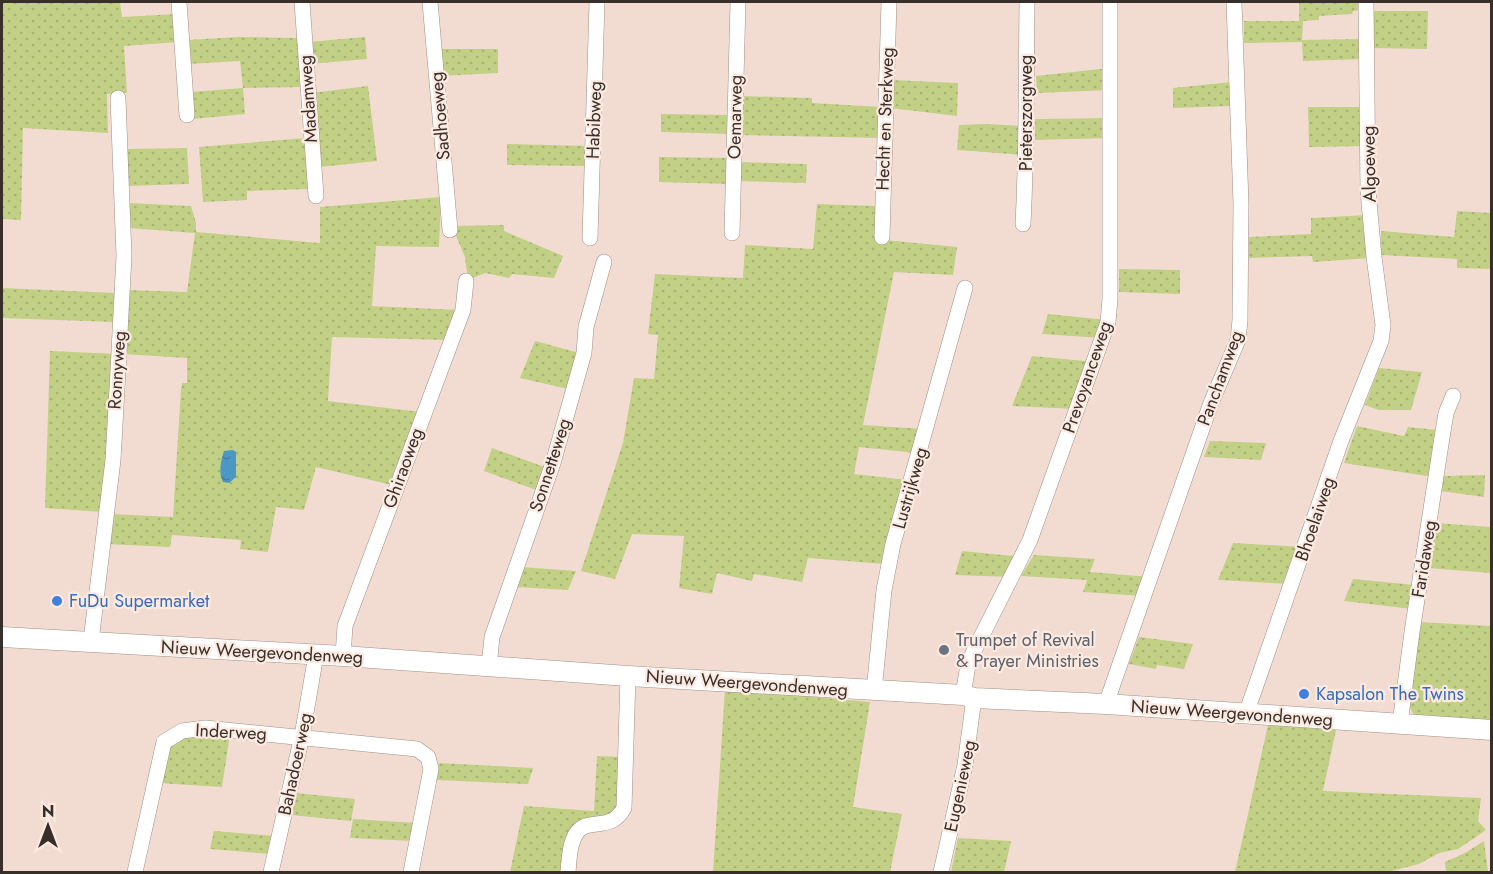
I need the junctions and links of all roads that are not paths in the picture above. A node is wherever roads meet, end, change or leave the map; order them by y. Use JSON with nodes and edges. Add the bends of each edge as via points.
{"nodes":[{"id":1,"x":179,"y":2,"type":"edge"},
{"id":2,"x":302,"y":2,"type":"edge"},
{"id":3,"x":430,"y":2,"type":"edge"},
{"id":4,"x":597,"y":2,"type":"edge"},
{"id":5,"x":738,"y":2,"type":"edge"},
{"id":6,"x":889,"y":2,"type":"edge"},
{"id":7,"x":1027,"y":2,"type":"edge"},
{"id":8,"x":1110,"y":2,"type":"edge"},
{"id":9,"x":1234,"y":2,"type":"edge"},
{"id":10,"x":1366,"y":2,"type":"edge"},
{"id":11,"x":118,"y":98,"type":"dead end"},
{"id":12,"x":187,"y":115,"type":"dead end"},
{"id":13,"x":316,"y":196,"type":"dead end"},
{"id":14,"x":1023,"y":224,"type":"dead end"},
{"id":15,"x":450,"y":230,"type":"dead end"},
{"id":16,"x":732,"y":233,"type":"dead end"},
{"id":17,"x":882,"y":237,"type":"dead end"},
{"id":18,"x":590,"y":238,"type":"dead end"},
{"id":19,"x":604,"y":262,"type":"dead end"},
{"id":20,"x":466,"y":281,"type":"dead end"},
{"id":21,"x":965,"y":288,"type":"dead end"},
{"id":22,"x":1383,"y":325,"type":"joint"},
{"id":23,"x":1453,"y":396,"type":"dead end"},
{"id":24,"x":2,"y":637,"type":"edge"},
{"id":25,"x":91,"y":641,"type":"junction"},
{"id":26,"x":316,"y":655,"type":"junction"},
{"id":27,"x":343,"y":656,"type":"junction"},
{"id":28,"x":489,"y":666,"type":"junction"},
{"id":29,"x":628,"y":676,"type":"junction"},
{"id":30,"x":874,"y":691,"type":"junction"},
{"id":31,"x":968,"y":697,"type":"junction"},
{"id":32,"x":1106,"y":704,"type":"junction"},
{"id":33,"x":1246,"y":714,"type":"junction"},
{"id":34,"x":1400,"y":724,"type":"junction"},
{"id":35,"x":1491,"y":730,"type":"edge"},
{"id":36,"x":302,"y":736,"type":"junction"},
{"id":37,"x":135,"y":873,"type":"edge"},
{"id":38,"x":272,"y":873,"type":"edge"},
{"id":39,"x":411,"y":873,"type":"edge"},
{"id":40,"x":568,"y":873,"type":"edge"},
{"id":41,"x":941,"y":873,"type":"edge"}],
"edges":[{"from":1,"to":12,"type":"street"},
{"from":2,"to":13,"type":"street","name":"Madamweg"},
{"from":3,"to":15,"type":"street","name":"Sadhoeweg"},
{"from":4,"to":18,"type":"street","name":"Habibweg"},
{"from":5,"to":16,"type":"street","name":"Oemarweg"},
{"from":6,"to":17,"type":"street","name":"Hecht en Sterkweg"},
{"from":7,"to":14,"type":"street","name":"Pieterszorgweg"},
{"from":8,"to":31,"type":"street","name":"Prevoyanceweg","via":[[1108,322],[1030,540],[968,665]]},
{"from":9,"to":32,"type":"street","name":"Panchamweg","via":[[1241,204],[1238,340],[1211,403]]},
{"from":10,"to":22,"type":"street","name":"Algoeweg","via":[[1368,191]]},
{"from":11,"to":25,"type":"street","name":"Ronnyweg","via":[[124,256],[113,460]]},
{"from":19,"to":28,"type":"street","name":"Sonnetteweg","via":[[553,463],[492,637]]},
{"from":20,"to":27,"type":"street","name":"Ghiraoweg","via":[[463,310],[345,626]]},
{"from":21,"to":30,"type":"street","name":"Lustrijkweg","via":[[893,544],[884,590]]},
{"from":22,"to":33,"type":"street","name":"Bhoelaiweg","via":[[1381,341],[1341,441]]},
{"from":23,"to":34,"type":"street","name":"Faridaweg","via":[[1446,413]]},
{"from":24,"to":25,"type":"street","name":"Nieuw Weergevondenweg"},
{"from":25,"to":26,"type":"street","name":"Nieuw Weergevondenweg"},
{"from":26,"to":27,"type":"street","name":"Nieuw Weergevondenweg"},
{"from":26,"to":36,"type":"street","name":"Bahadoerweg"},
{"from":27,"to":28,"type":"street","name":"Nieuw Weergevondenweg"},
{"from":28,"to":29,"type":"street","name":"Nieuw Weergevondenweg"},
{"from":29,"to":30,"type":"street","name":"Nieuw Weergevondenweg"},
{"from":29,"to":40,"type":"street","via":[[624,808],[611,822],[590,824],[573,837]]},
{"from":30,"to":31,"type":"street","name":"Nieuw Weergevondenweg"},
{"from":31,"to":32,"type":"street","name":"Nieuw Weergevondenweg"},
{"from":31,"to":41,"type":"street","name":"Eugenieweg","via":[[965,765]]},
{"from":32,"to":33,"type":"street","name":"Nieuw Weergevondenweg"},
{"from":33,"to":34,"type":"street","name":"Nieuw Weergevondenweg"},
{"from":34,"to":35,"type":"street","name":"Nieuw Weergevondenweg"},
{"from":36,"to":37,"type":"street","name":"Inderweg","via":[[205,728],[182,731],[164,741]]},
{"from":36,"to":38,"type":"street","name":"Bahadoerweg"},
{"from":36,"to":39,"type":"street","name":"Inderweg","via":[[417,749],[428,757],[431,769]]}]}
